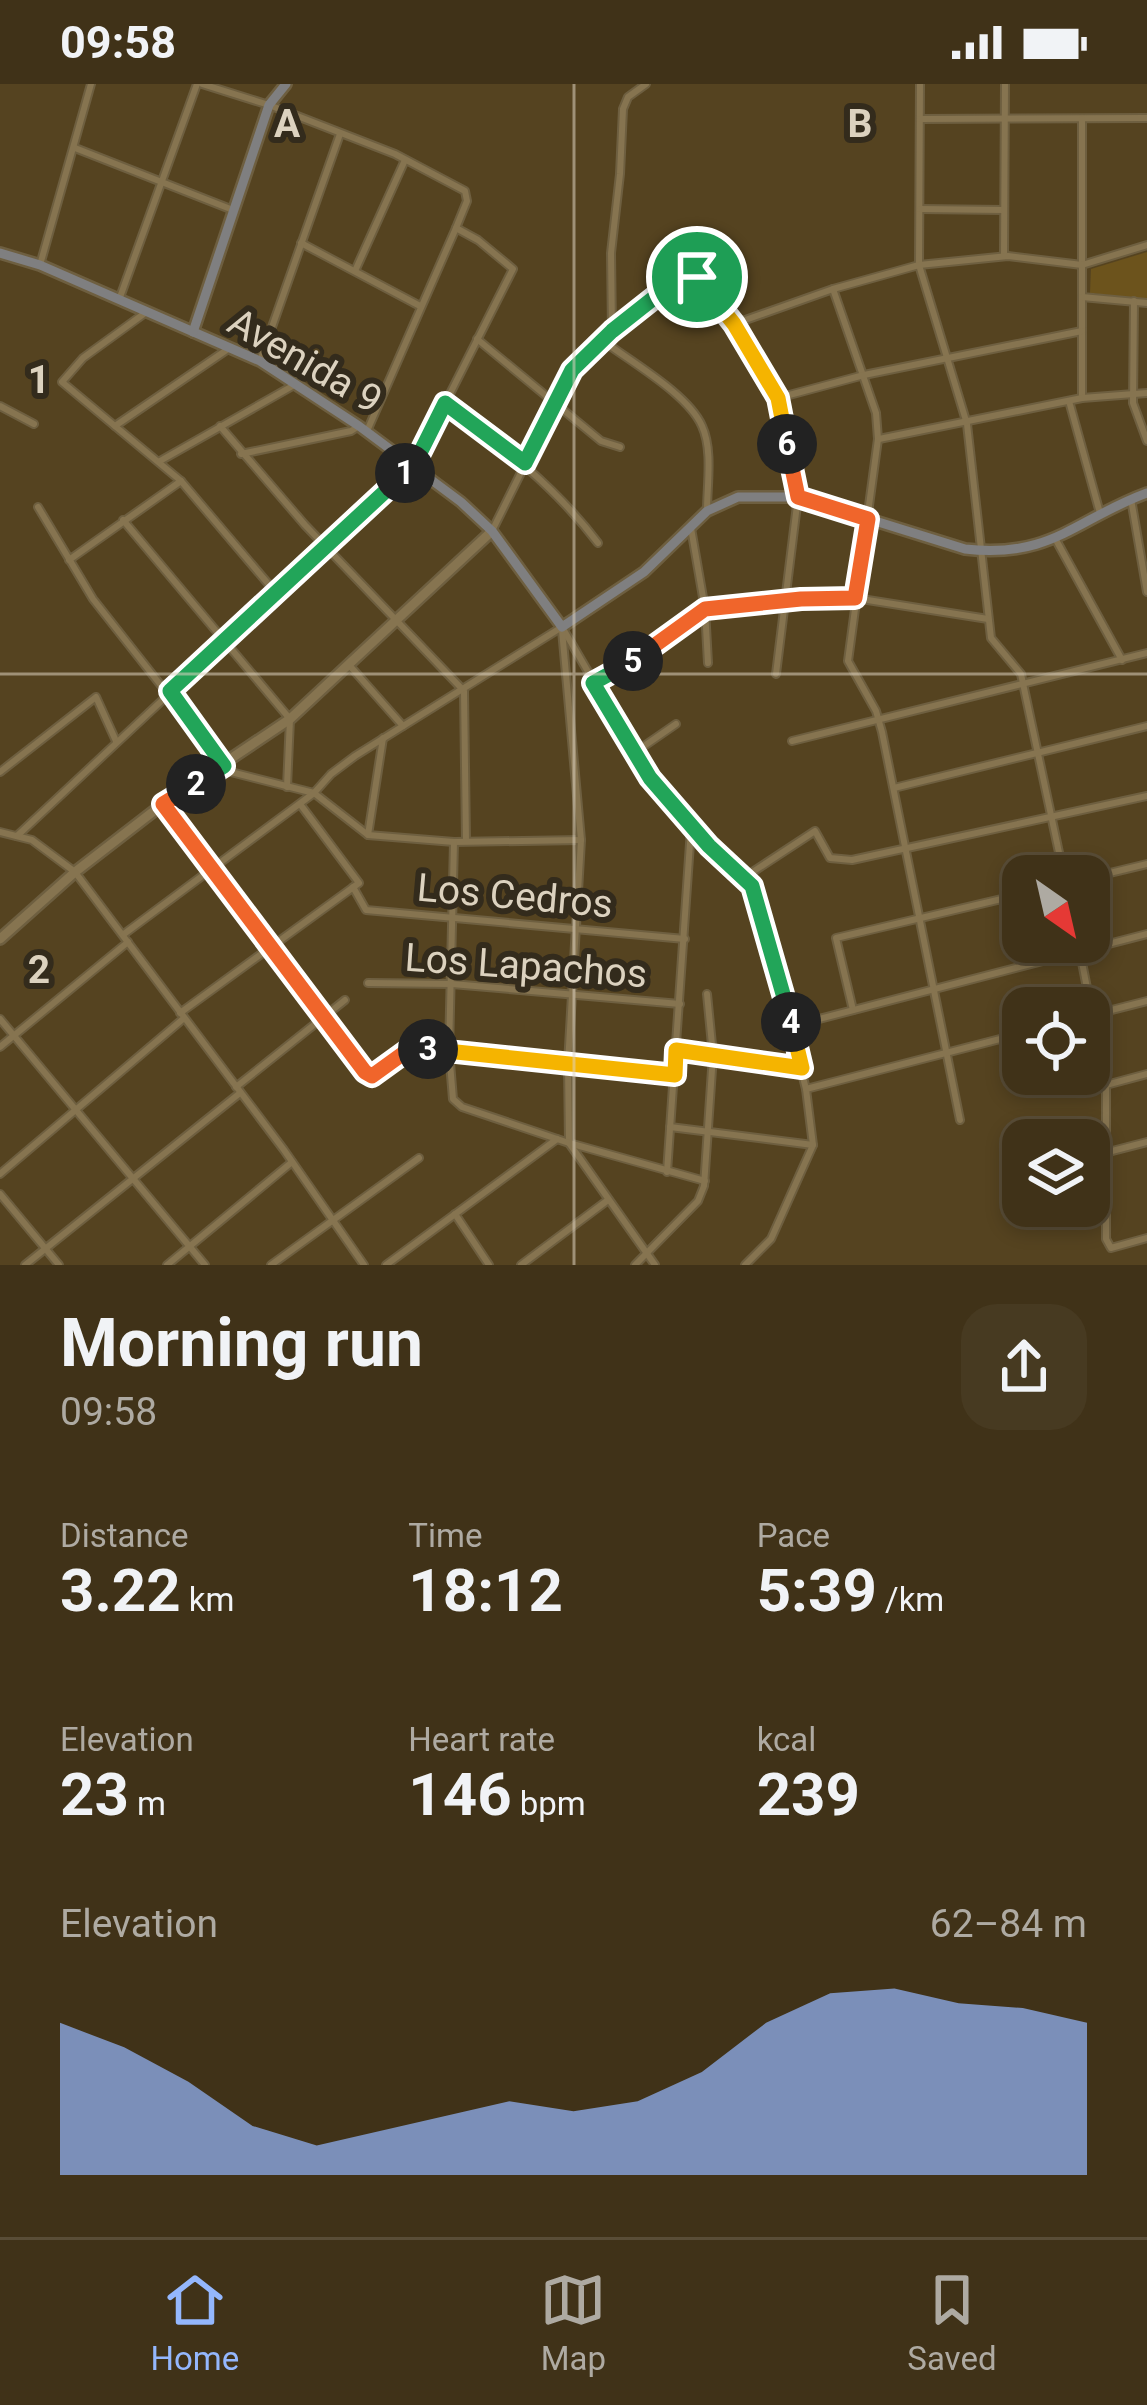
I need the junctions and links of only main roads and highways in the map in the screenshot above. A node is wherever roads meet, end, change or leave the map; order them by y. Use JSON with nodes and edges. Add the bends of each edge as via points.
{"nodes":[{"id":1,"x":286,"y":84,"type":"edge"},
{"id":2,"x":0,"y":253,"type":"edge"},
{"id":3,"x":193,"y":332,"type":"junction"},
{"id":4,"x":1147,"y":493,"type":"edge"}],
"edges":[{"from":1,"to":3,"type":"main road","via":[[268,105]]},
{"from":2,"to":3,"type":"main road","name":"Avenida 9"},
{"from":3,"to":4,"type":"main road","name":"Avenida 9","via":[[260,361],[414,465],[492,531],[562,627],[631,582],[707,511],[750,495],[798,497],[982,551],[1056,540]]}]}
